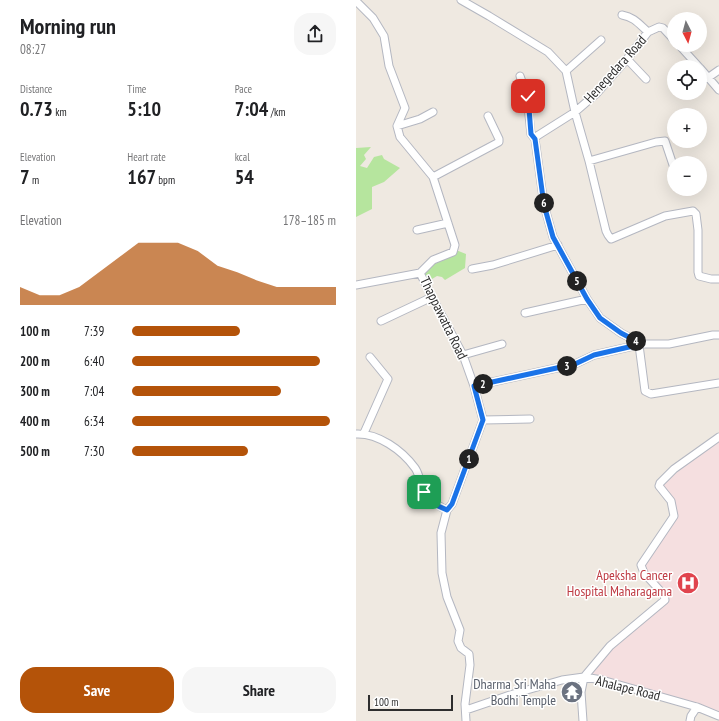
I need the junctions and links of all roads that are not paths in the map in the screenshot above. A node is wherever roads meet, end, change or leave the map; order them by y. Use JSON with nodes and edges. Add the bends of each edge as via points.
{"nodes":[{"id":1,"x":461,"y":0,"type":"edge"},
{"id":2,"x":356,"y":1,"type":"edge"},
{"id":3,"x":622,"y":15,"type":"dead end"},
{"id":4,"x":648,"y":32,"type":"junction"},
{"id":5,"x":667,"y":32,"type":"edge"},
{"id":6,"x":601,"y":40,"type":"dead end"},
{"id":7,"x":684,"y":52,"type":"edge"},
{"id":8,"x":626,"y":59,"type":"junction"},
{"id":9,"x":692,"y":60,"type":"edge"},
{"id":10,"x":719,"y":70,"type":"edge"},
{"id":11,"x":566,"y":71,"type":"junction"},
{"id":12,"x":520,"y":76,"type":"dead end"},
{"id":13,"x":708,"y":77,"type":"joint"},
{"id":14,"x":646,"y":79,"type":"dead end"},
{"id":15,"x":719,"y":90,"type":"edge"},
{"id":16,"x":433,"y":112,"type":"dead end"},
{"id":17,"x":574,"y":112,"type":"junction"},
{"id":18,"x":488,"y":116,"type":"dead end"},
{"id":19,"x":397,"y":126,"type":"junction"},
{"id":20,"x":535,"y":139,"type":"junction"},
{"id":21,"x":670,"y":156,"type":"edge"},
{"id":22,"x":589,"y":161,"type":"junction"},
{"id":23,"x":433,"y":177,"type":"junction"},
{"id":24,"x":448,"y":223,"type":"junction"},
{"id":25,"x":417,"y":230,"type":"dead end"},
{"id":26,"x":558,"y":245,"type":"junction"},
{"id":27,"x":472,"y":269,"type":"dead end"},
{"id":28,"x":420,"y":273,"type":"junction"},
{"id":29,"x":719,"y":279,"type":"edge"},
{"id":30,"x":356,"y":285,"type":"edge"},
{"id":31,"x":432,"y":297,"type":"junction"},
{"id":32,"x":587,"y":299,"type":"junction"},
{"id":33,"x":525,"y":314,"type":"dead end"},
{"id":34,"x":381,"y":321,"type":"dead end"},
{"id":35,"x":719,"y":335,"type":"edge"},
{"id":36,"x":502,"y":344,"type":"dead end"},
{"id":37,"x":640,"y":344,"type":"junction"},
{"id":38,"x":463,"y":355,"type":"junction"},
{"id":39,"x":370,"y":357,"type":"dead end"},
{"id":40,"x":719,"y":383,"type":"edge"},
{"id":41,"x":474,"y":386,"type":"junction"},
{"id":42,"x":530,"y":419,"type":"dead end"},
{"id":43,"x":483,"y":420,"type":"junction"},
{"id":44,"x":356,"y":434,"type":"edge"},
{"id":45,"x":364,"y":434,"type":"junction"},
{"id":46,"x":719,"y":437,"type":"edge"},
{"id":47,"x":447,"y":510,"type":"junction"},
{"id":48,"x":584,"y":678,"type":"junction"},
{"id":49,"x":697,"y":707,"type":"junction"},
{"id":50,"x":466,"y":710,"type":"junction"},
{"id":51,"x":719,"y":716,"type":"edge"},
{"id":52,"x":466,"y":721,"type":"edge"},
{"id":53,"x":583,"y":721,"type":"edge"},
{"id":54,"x":690,"y":721,"type":"edge"}],
"edges":[{"from":1,"to":11,"type":"street","via":[[548,52]]},
{"from":2,"to":19,"type":"street","via":[[373,18],[384,36],[389,66],[405,108]]},
{"from":3,"to":4,"type":"street","via":[[630,16]]},
{"from":4,"to":5,"type":"street","name":"Henegedara Road","via":[[658,27]]},
{"from":4,"to":8,"type":"street","name":"Henegedara Road"},
{"from":6,"to":11,"type":"street"},
{"from":7,"to":9,"type":"street"},
{"from":8,"to":14,"type":"street"},
{"from":8,"to":17,"type":"street","name":"Henegedara Road","via":[[597,93]]},
{"from":10,"to":13,"type":"street"},
{"from":11,"to":17,"type":"street","name":"Henegedara Road"},
{"from":12,"to":20,"type":"street","via":[[528,96],[531,134]]},
{"from":13,"to":15,"type":"street"},
{"from":16,"to":19,"type":"street"},
{"from":17,"to":20,"type":"street","name":"Henegedara Road"},
{"from":17,"to":22,"type":"street"},
{"from":18,"to":23,"type":"street","via":[[499,142]]},
{"from":19,"to":23,"type":"street","via":[[400,137]]},
{"from":20,"to":26,"type":"street","via":[[547,216]]},
{"from":21,"to":22,"type":"street","via":[[665,141]]},
{"from":22,"to":29,"type":"street","via":[[609,238],[665,216],[693,211],[696,214],[698,230],[699,276]]},
{"from":23,"to":24,"type":"street","name":"Thappawatta Road"},
{"from":24,"to":25,"type":"street"},
{"from":24,"to":28,"type":"street","name":"Thappawatta Road","via":[[455,245],[453,252],[433,260]]},
{"from":26,"to":27,"type":"street"},
{"from":26,"to":32,"type":"street"},
{"from":28,"to":30,"type":"street"},
{"from":28,"to":31,"type":"street","name":"Thappawatta Road"},
{"from":31,"to":34,"type":"street"},
{"from":31,"to":38,"type":"street","name":"Thappawatta Road"},
{"from":32,"to":33,"type":"street"},
{"from":32,"to":37,"type":"street","via":[[600,318]]},
{"from":35,"to":37,"type":"street","via":[[669,344]]},
{"from":36,"to":38,"type":"street"},
{"from":37,"to":40,"type":"street","via":[[645,391],[648,393]]},
{"from":37,"to":41,"type":"street","via":[[594,355],[575,364]]},
{"from":38,"to":41,"type":"street","name":"Thappawatta Road"},
{"from":39,"to":45,"type":"street","via":[[388,379]]},
{"from":41,"to":43,"type":"street","name":"Thappawatta Road"},
{"from":42,"to":43,"type":"street"},
{"from":43,"to":47,"type":"street","via":[[452,504]]},
{"from":44,"to":45,"type":"street"},
{"from":45,"to":47,"type":"street","via":[[383,440],[405,456],[416,469],[424,492],[436,505]]},
{"from":46,"to":48,"type":"street","via":[[674,469],[660,483],[671,501],[674,516],[642,565],[644,573],[664,595],[665,600],[610,646]]},
{"from":47,"to":50,"type":"street","via":[[440,533],[442,573],[447,597],[460,630],[458,641],[469,654]]},
{"from":48,"to":49,"type":"street","name":"Ahalape Road","via":[[602,680]]},
{"from":48,"to":50,"type":"street","name":"Ahalape Road","via":[[562,680]]},
{"from":48,"to":53,"type":"street","via":[[581,692]]},
{"from":49,"to":51,"type":"street","name":"Ahalape Road"},
{"from":49,"to":54,"type":"street"},
{"from":50,"to":52,"type":"street"}]}
